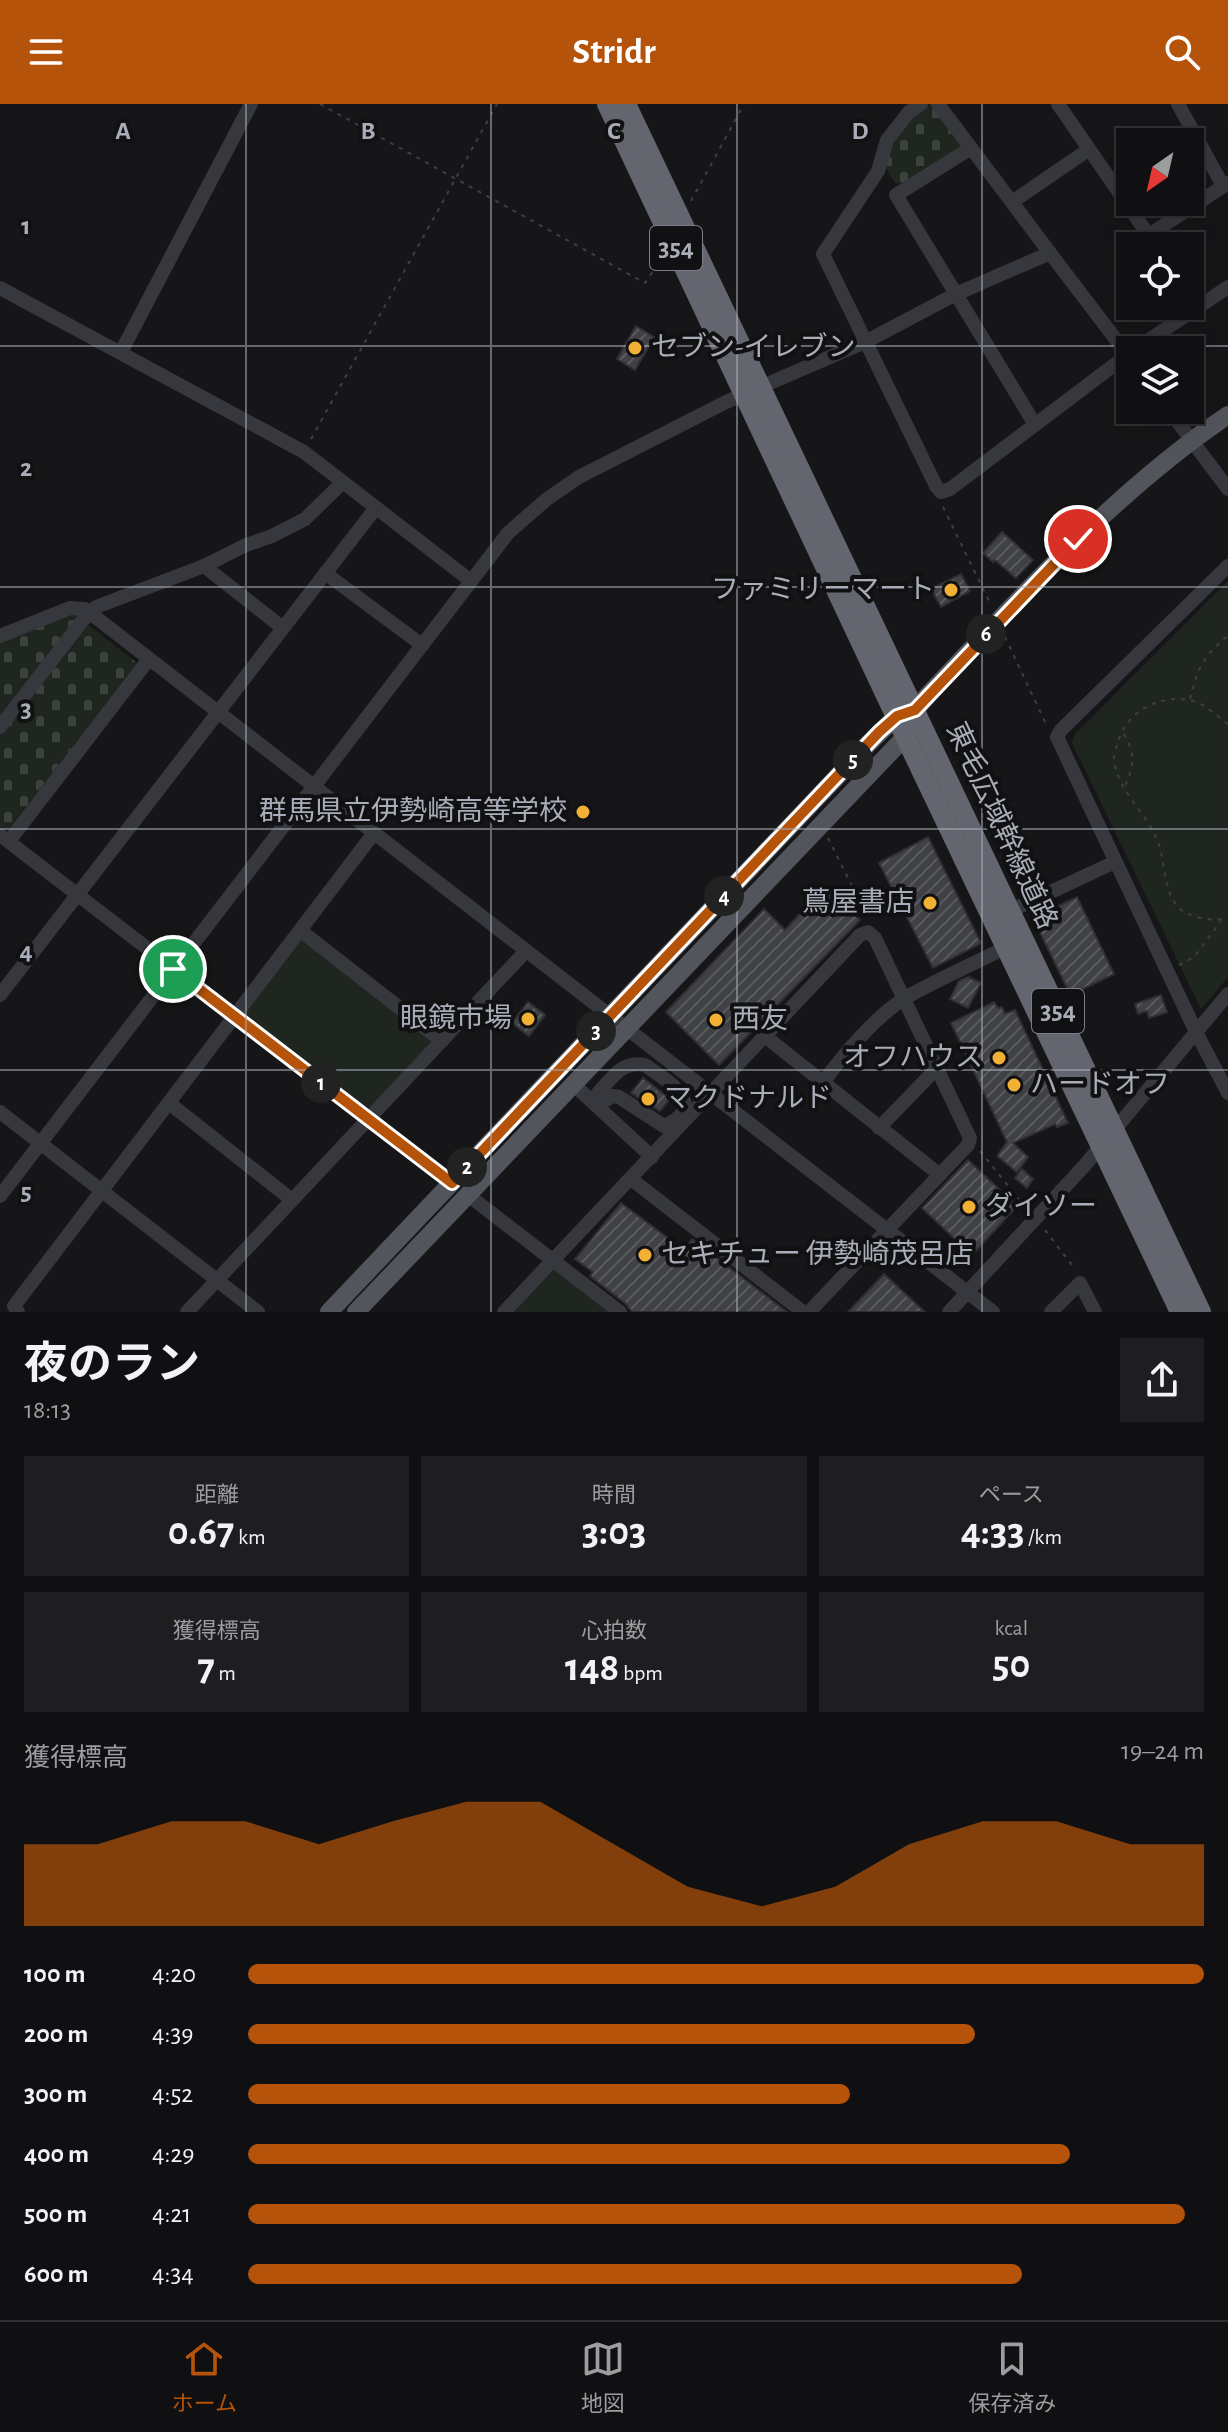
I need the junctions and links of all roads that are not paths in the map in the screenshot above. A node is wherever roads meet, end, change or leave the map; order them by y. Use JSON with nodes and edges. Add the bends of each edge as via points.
{"nodes":[{"id":1,"x":251,"y":104,"type":"edge"},
{"id":2,"x":607,"y":104,"type":"edge"},
{"id":3,"x":626,"y":104,"type":"edge"},
{"id":4,"x":921,"y":104,"type":"edge"},
{"id":5,"x":938,"y":104,"type":"edge"},
{"id":6,"x":1058,"y":104,"type":"edge"},
{"id":7,"x":1178,"y":104,"type":"edge"},
{"id":8,"x":971,"y":148,"type":"junction"},
{"id":9,"x":1088,"y":150,"type":"junction"},
{"id":10,"x":878,"y":171,"type":"junction"},
{"id":11,"x":1225,"y":184,"type":"edge"},
{"id":12,"x":896,"y":195,"type":"junction"},
{"id":13,"x":1012,"y":202,"type":"junction"},
{"id":14,"x":1146,"y":232,"type":"edge"},
{"id":15,"x":1164,"y":232,"type":"edge"},
{"id":16,"x":1050,"y":253,"type":"junction"},
{"id":17,"x":1228,"y":287,"type":"edge"},
{"id":18,"x":0,"y":288,"type":"edge"},
{"id":19,"x":956,"y":294,"type":"junction"},
{"id":20,"x":1204,"y":298,"type":"edge"},
{"id":21,"x":1172,"y":320,"type":"edge"},
{"id":22,"x":1116,"y":336,"type":"edge"},
{"id":23,"x":1152,"y":336,"type":"edge"},
{"id":24,"x":867,"y":341,"type":"junction"},
{"id":25,"x":121,"y":352,"type":"junction"},
{"id":26,"x":1116,"y":364,"type":"edge"},
{"id":27,"x":752,"y":390,"type":"junction"},
{"id":28,"x":1228,"y":415,"type":"edge"},
{"id":29,"x":1034,"y":423,"type":"junction"},
{"id":30,"x":1180,"y":424,"type":"edge"},
{"id":31,"x":1192,"y":440,"type":"junction"},
{"id":32,"x":342,"y":483,"type":"junction"},
{"id":33,"x":1228,"y":489,"type":"edge"},
{"id":34,"x":375,"y":509,"type":"junction"},
{"id":35,"x":204,"y":566,"type":"junction"},
{"id":36,"x":1228,"y":566,"type":"edge"},
{"id":37,"x":325,"y":573,"type":"junction"},
{"id":38,"x":471,"y":581,"type":"junction"},
{"id":39,"x":90,"y":613,"type":"junction"},
{"id":40,"x":283,"y":628,"type":"junction"},
{"id":41,"x":0,"y":636,"type":"edge"},
{"id":42,"x":422,"y":645,"type":"junction"},
{"id":43,"x":149,"y":659,"type":"junction"},
{"id":44,"x":217,"y":711,"type":"junction"},
{"id":45,"x":906,"y":713,"type":"junction"},
{"id":46,"x":0,"y":727,"type":"edge"},
{"id":47,"x":906,"y":736,"type":"junction"},
{"id":48,"x":314,"y":788,"type":"junction"},
{"id":49,"x":374,"y":833,"type":"junction"},
{"id":50,"x":4,"y":838,"type":"edge"},
{"id":51,"x":1115,"y":862,"type":"junction"},
{"id":52,"x":77,"y":896,"type":"junction"},
{"id":53,"x":1010,"y":911,"type":"junction"},
{"id":54,"x":301,"y":931,"type":"junction"},
{"id":55,"x":1007,"y":947,"type":"junction"},
{"id":56,"x":526,"y":951,"type":"junction"},
{"id":57,"x":173,"y":969,"type":"junction"},
{"id":58,"x":5,"y":979,"type":"edge"},
{"id":59,"x":1228,"y":994,"type":"edge"},
{"id":60,"x":0,"y":995,"type":"edge"},
{"id":61,"x":904,"y":999,"type":"junction"},
{"id":62,"x":611,"y":1015,"type":"junction"},
{"id":63,"x":235,"y":1016,"type":"junction"},
{"id":64,"x":627,"y":1027,"type":"junction"},
{"id":65,"x":1196,"y":1032,"type":"junction"},
{"id":66,"x":766,"y":1037,"type":"junction"},
{"id":67,"x":442,"y":1041,"type":"junction"},
{"id":68,"x":937,"y":1068,"type":"junction"},
{"id":69,"x":573,"y":1084,"type":"junction"},
{"id":70,"x":822,"y":1084,"type":"junction"},
{"id":71,"x":711,"y":1092,"type":"junction"},
{"id":72,"x":1228,"y":1093,"type":"edge"},
{"id":73,"x":169,"y":1103,"type":"junction"},
{"id":74,"x":598,"y":1103,"type":"junction"},
{"id":75,"x":0,"y":1112,"type":"edge"},
{"id":76,"x":368,"y":1119,"type":"junction"},
{"id":77,"x":879,"y":1128,"type":"junction"},
{"id":78,"x":1115,"y":1130,"type":"junction"},
{"id":79,"x":41,"y":1143,"type":"junction"},
{"id":80,"x":1101,"y":1147,"type":"junction"},
{"id":81,"x":652,"y":1157,"type":"junction"},
{"id":82,"x":940,"y":1175,"type":"junction"},
{"id":83,"x":631,"y":1179,"type":"junction"},
{"id":84,"x":452,"y":1183,"type":"junction"},
{"id":85,"x":102,"y":1191,"type":"junction"},
{"id":86,"x":468,"y":1195,"type":"junction"},
{"id":87,"x":0,"y":1196,"type":"edge"},
{"id":88,"x":292,"y":1200,"type":"junction"},
{"id":89,"x":887,"y":1229,"type":"junction"},
{"id":90,"x":552,"y":1260,"type":"junction"},
{"id":91,"x":217,"y":1280,"type":"junction"},
{"id":92,"x":968,"y":1292,"type":"junction"},
{"id":93,"x":18,"y":1312,"type":"edge"},
{"id":94,"x":187,"y":1312,"type":"edge"},
{"id":95,"x":258,"y":1312,"type":"edge"},
{"id":96,"x":329,"y":1312,"type":"edge"},
{"id":97,"x":356,"y":1312,"type":"edge"},
{"id":98,"x":504,"y":1312,"type":"edge"},
{"id":99,"x":620,"y":1312,"type":"edge"},
{"id":100,"x":806,"y":1312,"type":"edge"},
{"id":101,"x":949,"y":1312,"type":"edge"},
{"id":102,"x":993,"y":1312,"type":"edge"},
{"id":103,"x":1051,"y":1312,"type":"edge"},
{"id":104,"x":1095,"y":1312,"type":"edge"},
{"id":105,"x":1180,"y":1312,"type":"edge"},
{"id":106,"x":1201,"y":1312,"type":"edge"}],
"edges":[{"from":1,"to":25,"type":"street"},
{"from":2,"to":27,"type":"highway","name":"東毛広域幹線道路","number":"354","via":[[676,249]]},
{"from":3,"to":27,"type":"highway","name":"東毛広域幹線道路","number":"354"},
{"from":4,"to":10,"type":"street","via":[[887,140]]},
{"from":5,"to":8,"type":"street"},
{"from":6,"to":9,"type":"street"},
{"from":7,"to":11,"type":"street"},
{"from":8,"to":12,"type":"street"},
{"from":8,"to":13,"type":"street"},
{"from":9,"to":13,"type":"street"},
{"from":9,"to":14,"type":"street"},
{"from":10,"to":12,"type":"street"},
{"from":10,"to":24,"type":"street","via":[[823,254]]},
{"from":11,"to":15,"type":"street"},
{"from":12,"to":19,"type":"street"},
{"from":13,"to":16,"type":"street"},
{"from":16,"to":19,"type":"street"},
{"from":16,"to":22,"type":"street"},
{"from":17,"to":20,"type":"street"},
{"from":18,"to":25,"type":"street"},
{"from":19,"to":24,"type":"street"},
{"from":19,"to":29,"type":"street"},
{"from":21,"to":23,"type":"street"},
{"from":24,"to":27,"type":"street"},
{"from":24,"to":29,"type":"street","via":[[941,492]]},
{"from":25,"to":32,"type":"street","via":[[304,452]]},
{"from":26,"to":29,"type":"street"},
{"from":27,"to":38,"type":"street","via":[[579,477],[508,533]]},
{"from":27,"to":45,"type":"highway","name":"東毛広域幹線道路","number":"354"},
{"from":28,"to":31,"type":"main road"},
{"from":30,"to":31,"type":"street"},
{"from":31,"to":33,"type":"street"},
{"from":31,"to":45,"type":"main road","via":[[1070,548]]},
{"from":32,"to":34,"type":"street"},
{"from":32,"to":35,"type":"street","via":[[305,519]]},
{"from":34,"to":37,"type":"street"},
{"from":34,"to":38,"type":"street"},
{"from":35,"to":39,"type":"street","via":[[105,602]]},
{"from":35,"to":40,"type":"street"},
{"from":36,"to":51,"type":"street","via":[[1058,734]]},
{"from":37,"to":40,"type":"street"},
{"from":37,"to":42,"type":"street"},
{"from":38,"to":42,"type":"street"},
{"from":39,"to":41,"type":"street","via":[[70,608]]},
{"from":39,"to":43,"type":"street"},
{"from":39,"to":46,"type":"street"},
{"from":40,"to":44,"type":"street"},
{"from":42,"to":48,"type":"street"},
{"from":43,"to":44,"type":"street"},
{"from":43,"to":50,"type":"street"},
{"from":44,"to":48,"type":"street"},
{"from":44,"to":52,"type":"street"},
{"from":45,"to":47,"type":"highway","name":"東毛広域幹線道路","number":"354"},
{"from":45,"to":53,"type":"highway","name":"東毛広域幹線道路","number":"354"},
{"from":45,"to":62,"type":"main road"},
{"from":47,"to":55,"type":"highway","name":"東毛広域幹線道路","number":"354"},
{"from":47,"to":64,"type":"main road"},
{"from":48,"to":49,"type":"street"},
{"from":48,"to":57,"type":"street"},
{"from":49,"to":54,"type":"street"},
{"from":49,"to":56,"type":"street"},
{"from":50,"to":52,"type":"street"},
{"from":51,"to":53,"type":"street"},
{"from":51,"to":65,"type":"street"},
{"from":52,"to":57,"type":"street"},
{"from":52,"to":58,"type":"street"},
{"from":53,"to":78,"type":"highway","name":"東毛広域幹線道路","number":"354"},
{"from":54,"to":63,"type":"street"},
{"from":54,"to":67,"type":"street"},
{"from":55,"to":61,"type":"street"},
{"from":55,"to":80,"type":"highway","name":"東毛広域幹線道路","number":"354"},
{"from":56,"to":62,"type":"street"},
{"from":56,"to":67,"type":"street"},
{"from":57,"to":63,"type":"street"},
{"from":57,"to":79,"type":"street"},
{"from":58,"to":60,"type":"street"},
{"from":59,"to":65,"type":"street"},
{"from":61,"to":66,"type":"street","via":[[875,938],[865,932]]},
{"from":61,"to":68,"type":"street"},
{"from":61,"to":70,"type":"street"},
{"from":62,"to":64,"type":"street"},
{"from":62,"to":84,"type":"main road"},
{"from":63,"to":73,"type":"street"},
{"from":63,"to":76,"type":"street"},
{"from":64,"to":69,"type":"main road"},
{"from":64,"to":71,"type":"street"},
{"from":65,"to":72,"type":"street"},
{"from":65,"to":78,"type":"street"},
{"from":66,"to":70,"type":"street"},
{"from":66,"to":71,"type":"street"},
{"from":67,"to":76,"type":"street"},
{"from":68,"to":77,"type":"street"},
{"from":68,"to":82,"type":"street","via":[[970,1138]]},
{"from":69,"to":74,"type":"street"},
{"from":69,"to":86,"type":"main road"},
{"from":70,"to":77,"type":"street"},
{"from":71,"to":81,"type":"street"},
{"from":71,"to":89,"type":"street"},
{"from":73,"to":85,"type":"street"},
{"from":73,"to":88,"type":"street"},
{"from":74,"to":74,"type":"street","via":[[598,1093],[624,1066],[638,1063],[682,1093],[684,1102],[664,1126],[619,1097]]},
{"from":74,"to":81,"type":"street"},
{"from":75,"to":79,"type":"street"},
{"from":76,"to":84,"type":"street"},
{"from":76,"to":88,"type":"street"},
{"from":77,"to":82,"type":"street"},
{"from":78,"to":80,"type":"street"},
{"from":78,"to":106,"type":"highway","name":"東毛広域幹線道路","number":"354"},
{"from":79,"to":85,"type":"street"},
{"from":79,"to":87,"type":"street"},
{"from":80,"to":92,"type":"street"},
{"from":80,"to":105,"type":"highway","name":"東毛広域幹線道路","number":"354"},
{"from":81,"to":83,"type":"street"},
{"from":82,"to":89,"type":"street"},
{"from":83,"to":90,"type":"street"},
{"from":83,"to":100,"type":"street"},
{"from":84,"to":96,"type":"main road"},
{"from":85,"to":91,"type":"street"},
{"from":85,"to":93,"type":"street","via":[[14,1306]]},
{"from":86,"to":90,"type":"street"},
{"from":86,"to":97,"type":"main road"},
{"from":88,"to":91,"type":"street"},
{"from":89,"to":92,"type":"street"},
{"from":89,"to":100,"type":"street"},
{"from":90,"to":98,"type":"street"},
{"from":90,"to":99,"type":"street"},
{"from":91,"to":94,"type":"street"},
{"from":91,"to":95,"type":"street"},
{"from":92,"to":101,"type":"street"},
{"from":92,"to":102,"type":"street"},
{"from":103,"to":104,"type":"street","via":[[1080,1283]]}]}
